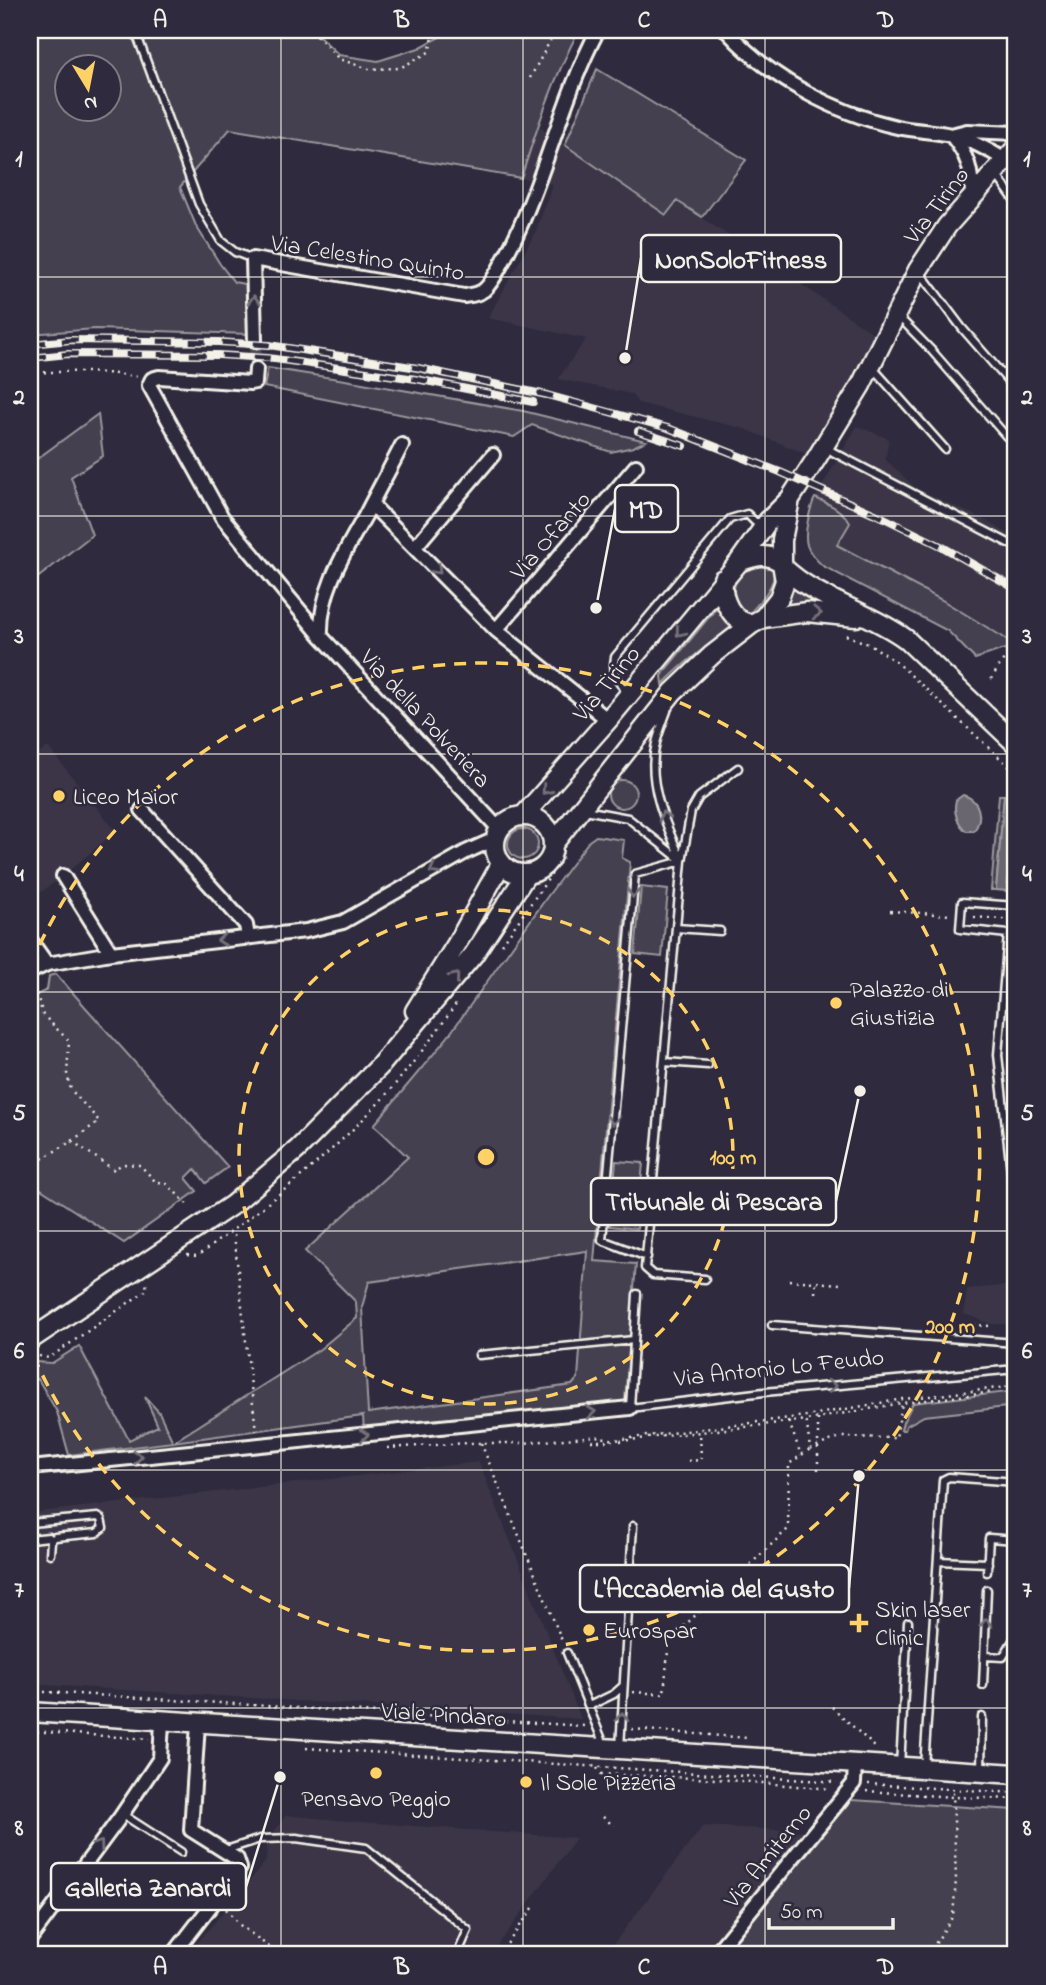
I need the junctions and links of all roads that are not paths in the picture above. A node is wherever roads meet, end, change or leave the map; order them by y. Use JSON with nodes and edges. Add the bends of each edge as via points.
{"nodes":[{"id":1,"x":135,"y":30,"type":"edge"},
{"id":2,"x":598,"y":30,"type":"edge"},
{"id":3,"x":726,"y":30,"type":"edge"},
{"id":4,"x":1016,"y":133,"type":"edge"},
{"id":5,"x":950,"y":135,"type":"junction"},
{"id":6,"x":1005,"y":160,"type":"edge"},
{"id":7,"x":972,"y":197,"type":"junction"},
{"id":8,"x":1016,"y":202,"type":"edge"},
{"id":9,"x":253,"y":259,"type":"junction"},
{"id":10,"x":918,"y":270,"type":"junction"},
{"id":11,"x":896,"y":315,"type":"junction"},
{"id":12,"x":256,"y":341,"type":"tunnel mouth"},
{"id":13,"x":871,"y":366,"type":"junction"},
{"id":14,"x":255,"y":376,"type":"dead end"},
{"id":15,"x":1016,"y":390,"type":"edge"},
{"id":16,"x":1007,"y":437,"type":"dead end"},
{"id":17,"x":825,"y":444,"type":"junction"},
{"id":18,"x":402,"y":445,"type":"dead end"},
{"id":19,"x":946,"y":449,"type":"dead end"},
{"id":20,"x":493,"y":455,"type":"dead end"},
{"id":21,"x":636,"y":466,"type":"dead end"},
{"id":22,"x":790,"y":499,"type":"junction"},
{"id":23,"x":371,"y":504,"type":"junction"},
{"id":24,"x":768,"y":522,"type":"junction"},
{"id":25,"x":415,"y":547,"type":"junction"},
{"id":26,"x":1016,"y":547,"type":"edge"},
{"id":27,"x":738,"y":562,"type":"junction"},
{"id":28,"x":782,"y":565,"type":"junction"},
{"id":29,"x":723,"y":579,"type":"junction"},
{"id":30,"x":870,"y":619,"type":"junction"},
{"id":31,"x":758,"y":621,"type":"junction"},
{"id":32,"x":496,"y":630,"type":"junction"},
{"id":33,"x":321,"y":636,"type":"junction"},
{"id":34,"x":629,"y":693,"type":"junction"},
{"id":35,"x":673,"y":693,"type":"junction"},
{"id":36,"x":608,"y":720,"type":"junction"},
{"id":37,"x":1016,"y":744,"type":"edge"},
{"id":38,"x":738,"y":768,"type":"dead end"},
{"id":39,"x":481,"y":809,"type":"junction"},
{"id":40,"x":580,"y":809,"type":"junction"},
{"id":41,"x":142,"y":810,"type":"dead end"},
{"id":42,"x":523,"y":816,"type":"junction"},
{"id":43,"x":497,"y":834,"type":"junction"},
{"id":44,"x":554,"y":843,"type":"junction"},
{"id":45,"x":476,"y":848,"type":"junction"},
{"id":46,"x":682,"y":861,"type":"junction"},
{"id":47,"x":501,"y":864,"type":"junction"},
{"id":48,"x":526,"y":875,"type":"junction"},
{"id":49,"x":62,"y":877,"type":"dead end"},
{"id":50,"x":1016,"y":906,"type":"edge"},
{"id":51,"x":676,"y":928,"type":"junction"},
{"id":52,"x":720,"y":931,"type":"dead end"},
{"id":53,"x":248,"y":937,"type":"junction"},
{"id":54,"x":30,"y":940,"type":"edge"},
{"id":55,"x":111,"y":953,"type":"junction"},
{"id":56,"x":47,"y":964,"type":"junction"},
{"id":57,"x":30,"y":972,"type":"edge"},
{"id":58,"x":664,"y":1062,"type":"junction"},
{"id":59,"x":708,"y":1065,"type":"dead end"},
{"id":60,"x":379,"y":1067,"type":"junction"},
{"id":61,"x":652,"y":1194,"type":"junction"},
{"id":62,"x":696,"y":1197,"type":"dead end"},
{"id":63,"x":1016,"y":1216,"type":"edge"},
{"id":64,"x":647,"y":1257,"type":"junction"},
{"id":65,"x":705,"y":1279,"type":"dead end"},
{"id":66,"x":637,"y":1294,"type":"dead end"},
{"id":67,"x":772,"y":1325,"type":"dead end"},
{"id":68,"x":30,"y":1339,"type":"edge"},
{"id":69,"x":634,"y":1340,"type":"junction"},
{"id":70,"x":1016,"y":1343,"type":"edge"},
{"id":71,"x":479,"y":1355,"type":"dead end"},
{"id":72,"x":1016,"y":1369,"type":"edge"},
{"id":73,"x":630,"y":1408,"type":"junction"},
{"id":74,"x":30,"y":1468,"type":"edge"},
{"id":75,"x":1016,"y":1482,"type":"edge"},
{"id":76,"x":30,"y":1523,"type":"edge"},
{"id":77,"x":634,"y":1526,"type":"dead end"},
{"id":78,"x":30,"y":1539,"type":"edge"},
{"id":79,"x":1016,"y":1539,"type":"edge"},
{"id":80,"x":51,"y":1541,"type":"junction"},
{"id":81,"x":50,"y":1553,"type":"dead end"},
{"id":82,"x":938,"y":1561,"type":"junction"},
{"id":83,"x":988,"y":1563,"type":"junction"},
{"id":84,"x":987,"y":1572,"type":"dead end"},
{"id":85,"x":987,"y":1590,"type":"dead end"},
{"id":86,"x":908,"y":1622,"type":"dead end"},
{"id":87,"x":1016,"y":1636,"type":"edge"},
{"id":88,"x":567,"y":1653,"type":"road end"},
{"id":89,"x":985,"y":1656,"type":"junction"},
{"id":90,"x":624,"y":1684,"type":"junction"},
{"id":91,"x":983,"y":1685,"type":"dead end"},
{"id":92,"x":589,"y":1706,"type":"junction"},
{"id":93,"x":30,"y":1712,"type":"edge"},
{"id":94,"x":982,"y":1717,"type":"dead end"},
{"id":95,"x":198,"y":1724,"type":"junction"},
{"id":96,"x":161,"y":1731,"type":"junction"},
{"id":97,"x":613,"y":1749,"type":"junction"},
{"id":98,"x":855,"y":1765,"type":"junction"},
{"id":99,"x":900,"y":1768,"type":"junction"},
{"id":100,"x":924,"y":1769,"type":"junction"},
{"id":101,"x":981,"y":1773,"type":"junction"},
{"id":102,"x":1016,"y":1774,"type":"edge"},
{"id":103,"x":122,"y":1814,"type":"junction"},
{"id":104,"x":224,"y":1851,"type":"junction"},
{"id":105,"x":181,"y":1852,"type":"dead end"},
{"id":106,"x":30,"y":1939,"type":"edge"},
{"id":107,"x":173,"y":1955,"type":"edge"},
{"id":108,"x":457,"y":1955,"type":"edge"},
{"id":109,"x":713,"y":1955,"type":"edge"}],
"edges":[{"from":1,"to":9,"type":"lane","via":[[199,204],[221,241]]},
{"from":2,"to":9,"type":"street","name":"Via Celestino Quinto","via":[[524,219],[482,292],[464,296]]},
{"from":3,"to":5,"type":"street","via":[[769,68],[836,107],[899,127]]},
{"from":4,"to":5,"type":"street"},
{"from":5,"to":6,"type":"street"},
{"from":5,"to":7,"type":"street","via":[[969,166]]},
{"from":6,"to":7,"type":"street","name":"Via Tirino"},
{"from":6,"to":8,"type":"lane","name":"Via Tirino"},
{"from":7,"to":10,"type":"street","name":"Via Tirino"},
{"from":12,"to":9,"type":"street","one_way":true},
{"from":10,"to":11,"type":"street","name":"Via Tirino"},
{"from":10,"to":15,"type":"lane","name":"Via Tirino"},
{"from":11,"to":13,"type":"street","name":"Via Tirino"},
{"from":11,"to":16,"type":"lane"},
{"from":13,"to":17,"type":"street","name":"Via Tirino"},
{"from":13,"to":19,"type":"lane"},
{"from":14,"to":33,"type":"street","name":"Via della Polveriera","via":[[159,377],[149,385],[222,517]]},
{"from":17,"to":22,"type":"street","name":"Via Tirino"},
{"from":17,"to":26,"type":"lane"},
{"from":18,"to":23,"type":"street"},
{"from":20,"to":25,"type":"street"},
{"from":21,"to":32,"type":"street","name":"Via Ofanto"},
{"from":22,"to":24,"type":"street","name":"Via Tirino"},
{"from":22,"to":28,"type":"street","name":"Via Tirino"},
{"from":23,"to":25,"type":"street"},
{"from":23,"to":33,"type":"street","via":[[327,590]]},
{"from":24,"to":27,"type":"street","name":"Via Tirino"},
{"from":24,"to":34,"type":"lane","via":[[755,522],[747,514],[726,523],[615,657],[615,677]]},
{"from":25,"to":32,"type":"street","one_way":true},
{"from":27,"to":28,"type":"street","via":[[764,555]]},
{"from":27,"to":29,"type":"street"},
{"from":28,"to":30,"type":"street","via":[[804,584]]},
{"from":28,"to":31,"type":"street","via":[[785,581],[779,598]]},
{"from":29,"to":31,"type":"street","via":[[722,590],[732,612],[742,622]]},
{"from":29,"to":34,"type":"street","name":"Via Tirino","one_way":true},
{"from":31,"to":30,"type":"street","one_way":true,"via":[[807,612]]},
{"from":30,"to":37,"type":"street","via":[[906,639]]},
{"from":31,"to":35,"type":"street","via":[[712,655]]},
{"from":32,"to":36,"type":"street"},
{"from":33,"to":39,"type":"street","name":"Via della Polveriera"},
{"from":34,"to":36,"type":"street","name":"Via Tirino"},
{"from":35,"to":40,"type":"street"},
{"from":46,"to":35,"type":"lane","one_way":true,"via":[[666,825],[653,766],[655,744]]},
{"from":36,"to":42,"type":"street","name":"Via Tirino","one_way":true},
{"from":38,"to":46,"type":"lane","via":[[699,797],[691,811]]},
{"from":39,"to":43,"type":"street","name":"Via della Polveriera"},
{"from":39,"to":45,"type":"street","via":[[485,831]]},
{"from":40,"to":44,"type":"street"},
{"from":40,"to":46,"type":"lane","via":[[628,818]]},
{"from":41,"to":53,"type":"street","via":[[246,925]]},
{"from":42,"to":43,"type":"street","via":[[505,822]]},
{"from":42,"to":44,"type":"street","via":[[547,826]]},
{"from":43,"to":45,"type":"street"},
{"from":43,"to":47,"type":"street","via":[[495,848]]},
{"from":44,"to":48,"type":"street","via":[[550,861]]},
{"from":45,"to":53,"type":"street","one_way":true,"via":[[343,922]]},
{"from":46,"to":51,"type":"lane"},
{"from":46,"to":64,"type":"lane","one_way":true,"via":[[635,874],[602,1240]]},
{"from":47,"to":48,"type":"street"},
{"from":47,"to":60,"type":"street"},
{"from":60,"to":48,"type":"street","one_way":true,"via":[[474,954]]},
{"from":49,"to":55,"type":"street"},
{"from":50,"to":63,"type":"lane","via":[[962,902],[960,929],[1008,934],[998,1055]]},
{"from":51,"to":52,"type":"lane"},
{"from":51,"to":58,"type":"lane"},
{"from":53,"to":55,"type":"street","one_way":true},
{"from":54,"to":56,"type":"street"},
{"from":55,"to":56,"type":"street"},
{"from":56,"to":57,"type":"street"},
{"from":58,"to":59,"type":"lane"},
{"from":58,"to":61,"type":"lane"},
{"from":60,"to":68,"type":"street","via":[[298,1149],[232,1205]]},
{"from":61,"to":62,"type":"lane"},
{"from":61,"to":64,"type":"lane"},
{"from":64,"to":65,"type":"lane","via":[[645,1268],[653,1275]]},
{"from":66,"to":69,"type":"lane"},
{"from":67,"to":70,"type":"lane","name":"Via Antonio Lo Feudo"},
{"from":69,"to":71,"type":"lane"},
{"from":69,"to":73,"type":"lane"},
{"from":73,"to":72,"type":"lane","name":"Via Antonio Lo Feudo","one_way":true},
{"from":74,"to":73,"type":"street","one_way":true},
{"from":75,"to":82,"type":"lane","via":[[943,1480]]},
{"from":76,"to":80,"type":"lane","via":[[101,1519],[103,1528],[97,1533]]},
{"from":77,"to":90,"type":"lane"},
{"from":78,"to":80,"type":"lane","via":[[49,1537]]},
{"from":79,"to":83,"type":"lane","via":[[989,1538]]},
{"from":80,"to":81,"type":"lane"},
{"from":82,"to":83,"type":"lane"},
{"from":82,"to":100,"type":"lane"},
{"from":83,"to":84,"type":"lane"},
{"from":89,"to":85,"type":"lane","one_way":true},
{"from":86,"to":99,"type":"lane"},
{"from":87,"to":89,"type":"lane","via":[[1003,1657]]},
{"from":88,"to":92,"type":"lane"},
{"from":89,"to":91,"type":"lane"},
{"from":90,"to":92,"type":"lane"},
{"from":97,"to":90,"type":"lane","one_way":true,"via":[[621,1728]]},
{"from":92,"to":97,"type":"lane"},
{"from":93,"to":96,"type":"street","name":"Viale Pindaro"},
{"from":94,"to":101,"type":"lane"},
{"from":95,"to":96,"type":"street","name":"Viale Pindaro"},
{"from":95,"to":97,"type":"street","name":"Viale Pindaro"},
{"from":95,"to":104,"type":"street","via":[[191,1830]]},
{"from":96,"to":103,"type":"street","via":[[160,1758]]},
{"from":97,"to":98,"type":"street","name":"Viale Pindaro"},
{"from":98,"to":99,"type":"street","name":"Viale Pindaro"},
{"from":98,"to":109,"type":"street","name":"Via Amiterno","via":[[851,1787]]},
{"from":99,"to":100,"type":"street","name":"Viale Pindaro"},
{"from":100,"to":101,"type":"street","name":"Viale Pindaro"},
{"from":101,"to":102,"type":"street","name":"Viale Pindaro"},
{"from":103,"to":105,"type":"lane"},
{"from":106,"to":103,"type":"street","one_way":true},
{"from":104,"to":107,"type":"street","via":[[237,1859],[240,1868]]},
{"from":104,"to":108,"type":"lane","via":[[260,1839],[296,1838],[366,1848],[468,1930]]}]}
